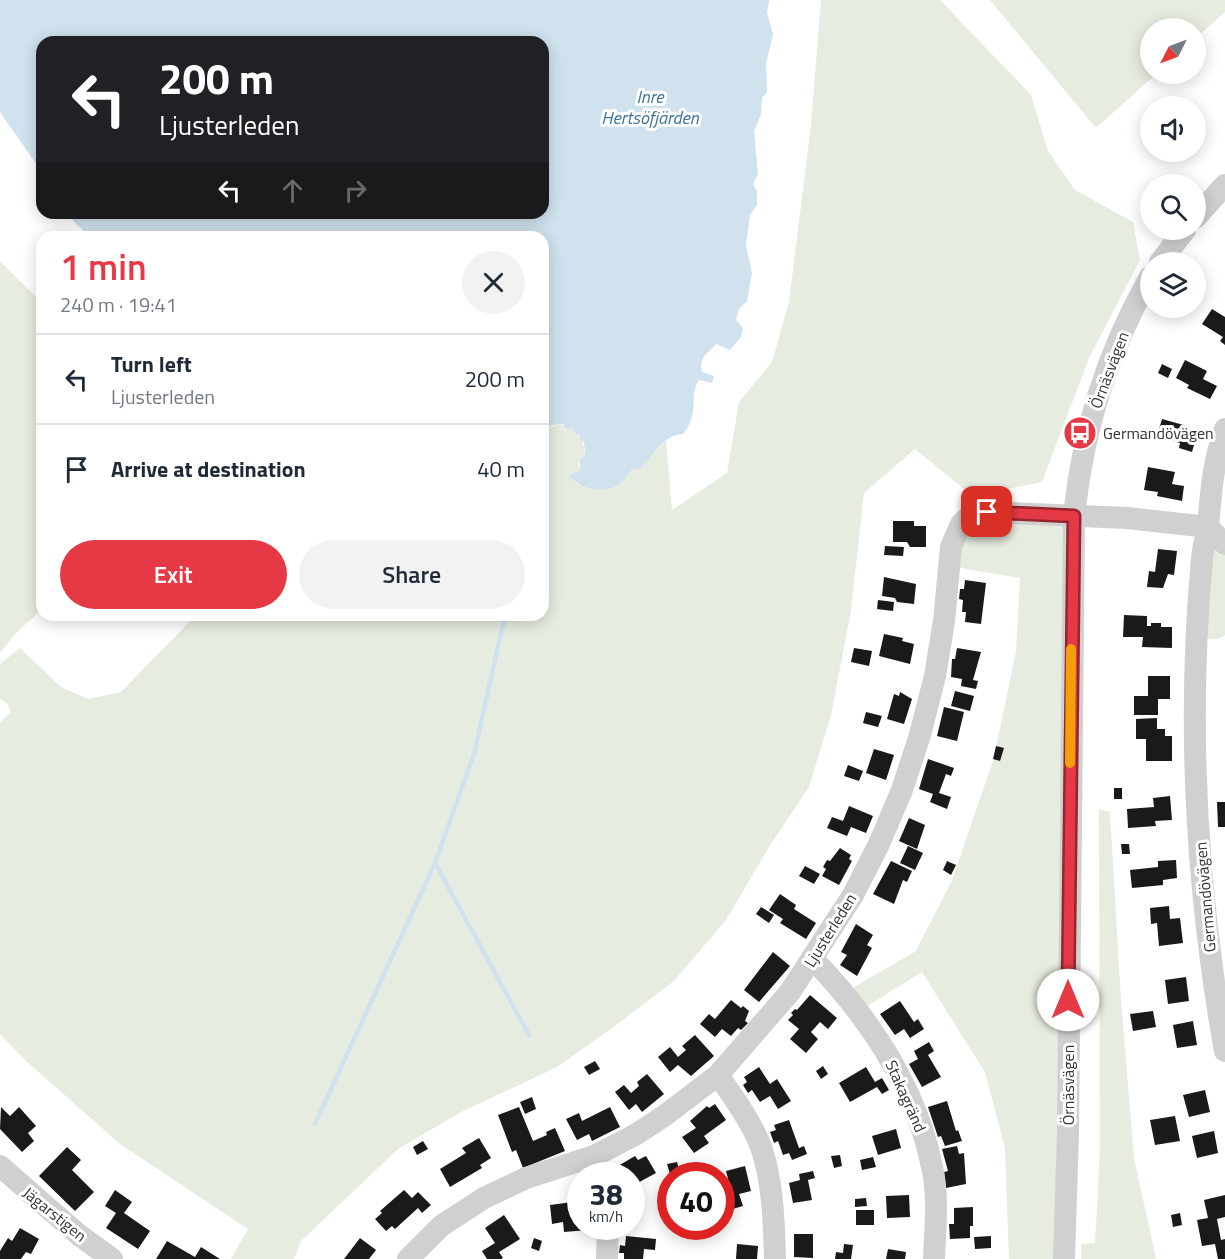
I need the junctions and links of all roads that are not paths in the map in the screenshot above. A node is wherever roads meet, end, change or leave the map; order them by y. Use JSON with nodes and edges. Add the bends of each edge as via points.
{"nodes":[{"id":1,"x":1225,"y":185,"type":"edge"},
{"id":2,"x":1206,"y":206,"type":"edge"},
{"id":3,"x":1177,"y":240,"type":"edge"},
{"id":4,"x":1168,"y":252,"type":"edge"},
{"id":5,"x":1140,"y":296,"type":"edge"},
{"id":6,"x":1225,"y":429,"type":"edge"},
{"id":7,"x":1074,"y":516,"type":"junction"},
{"id":8,"x":1208,"y":527,"type":"junction"},
{"id":9,"x":1225,"y":544,"type":"edge"},
{"id":10,"x":812,"y":958,"type":"junction"},
{"id":11,"x":1225,"y":1051,"type":"edge"},
{"id":12,"x":718,"y":1075,"type":"junction"},
{"id":13,"x":602,"y":1162,"type":"edge"},
{"id":14,"x":0,"y":1166,"type":"edge"},
{"id":15,"x":567,"y":1171,"type":"edge"},
{"id":16,"x":608,"y":1240,"type":"edge"},
{"id":17,"x":112,"y":1259,"type":"edge"},
{"id":18,"x":408,"y":1259,"type":"edge"},
{"id":19,"x":607,"y":1259,"type":"edge"},
{"id":20,"x":775,"y":1259,"type":"edge"},
{"id":21,"x":934,"y":1259,"type":"edge"},
{"id":22,"x":1064,"y":1259,"type":"edge"}],
"edges":[{"from":1,"to":2,"type":"street"},
{"from":3,"to":4,"type":"street"},
{"from":5,"to":7,"type":"street","name":"Örnäsvägen","via":[[1100,385],[1082,455]]},
{"from":6,"to":8,"type":"street","name":"Germandövägen","via":[[1218,446]]},
{"from":7,"to":8,"type":"street"},
{"from":7,"to":10,"type":"street","name":"Ljusterleden","via":[[987,512],[973,514],[961,524],[951,547],[935,676],[902,789],[853,895]]},
{"from":7,"to":22,"type":"street","name":"Örnäsvägen"},
{"from":8,"to":9,"type":"street"},
{"from":8,"to":11,"type":"street","name":"Germandövägen","via":[[1201,560],[1195,714],[1197,810],[1204,910]]},
{"from":10,"to":12,"type":"street","name":"Ljusterleden","via":[[790,992]]},
{"from":10,"to":21,"type":"street","name":"Stakagränd","via":[[878,1037],[920,1123],[934,1179]]},
{"from":12,"to":13,"type":"street","name":"Ljusterleden"},
{"from":12,"to":20,"type":"street","via":[[746,1116],[761,1148],[771,1198]]},
{"from":14,"to":17,"type":"street","name":"Jägarstigen"},
{"from":15,"to":18,"type":"street","name":"Ljusterleden","via":[[526,1178],[484,1198],[441,1226]]},
{"from":16,"to":19,"type":"street"}]}
